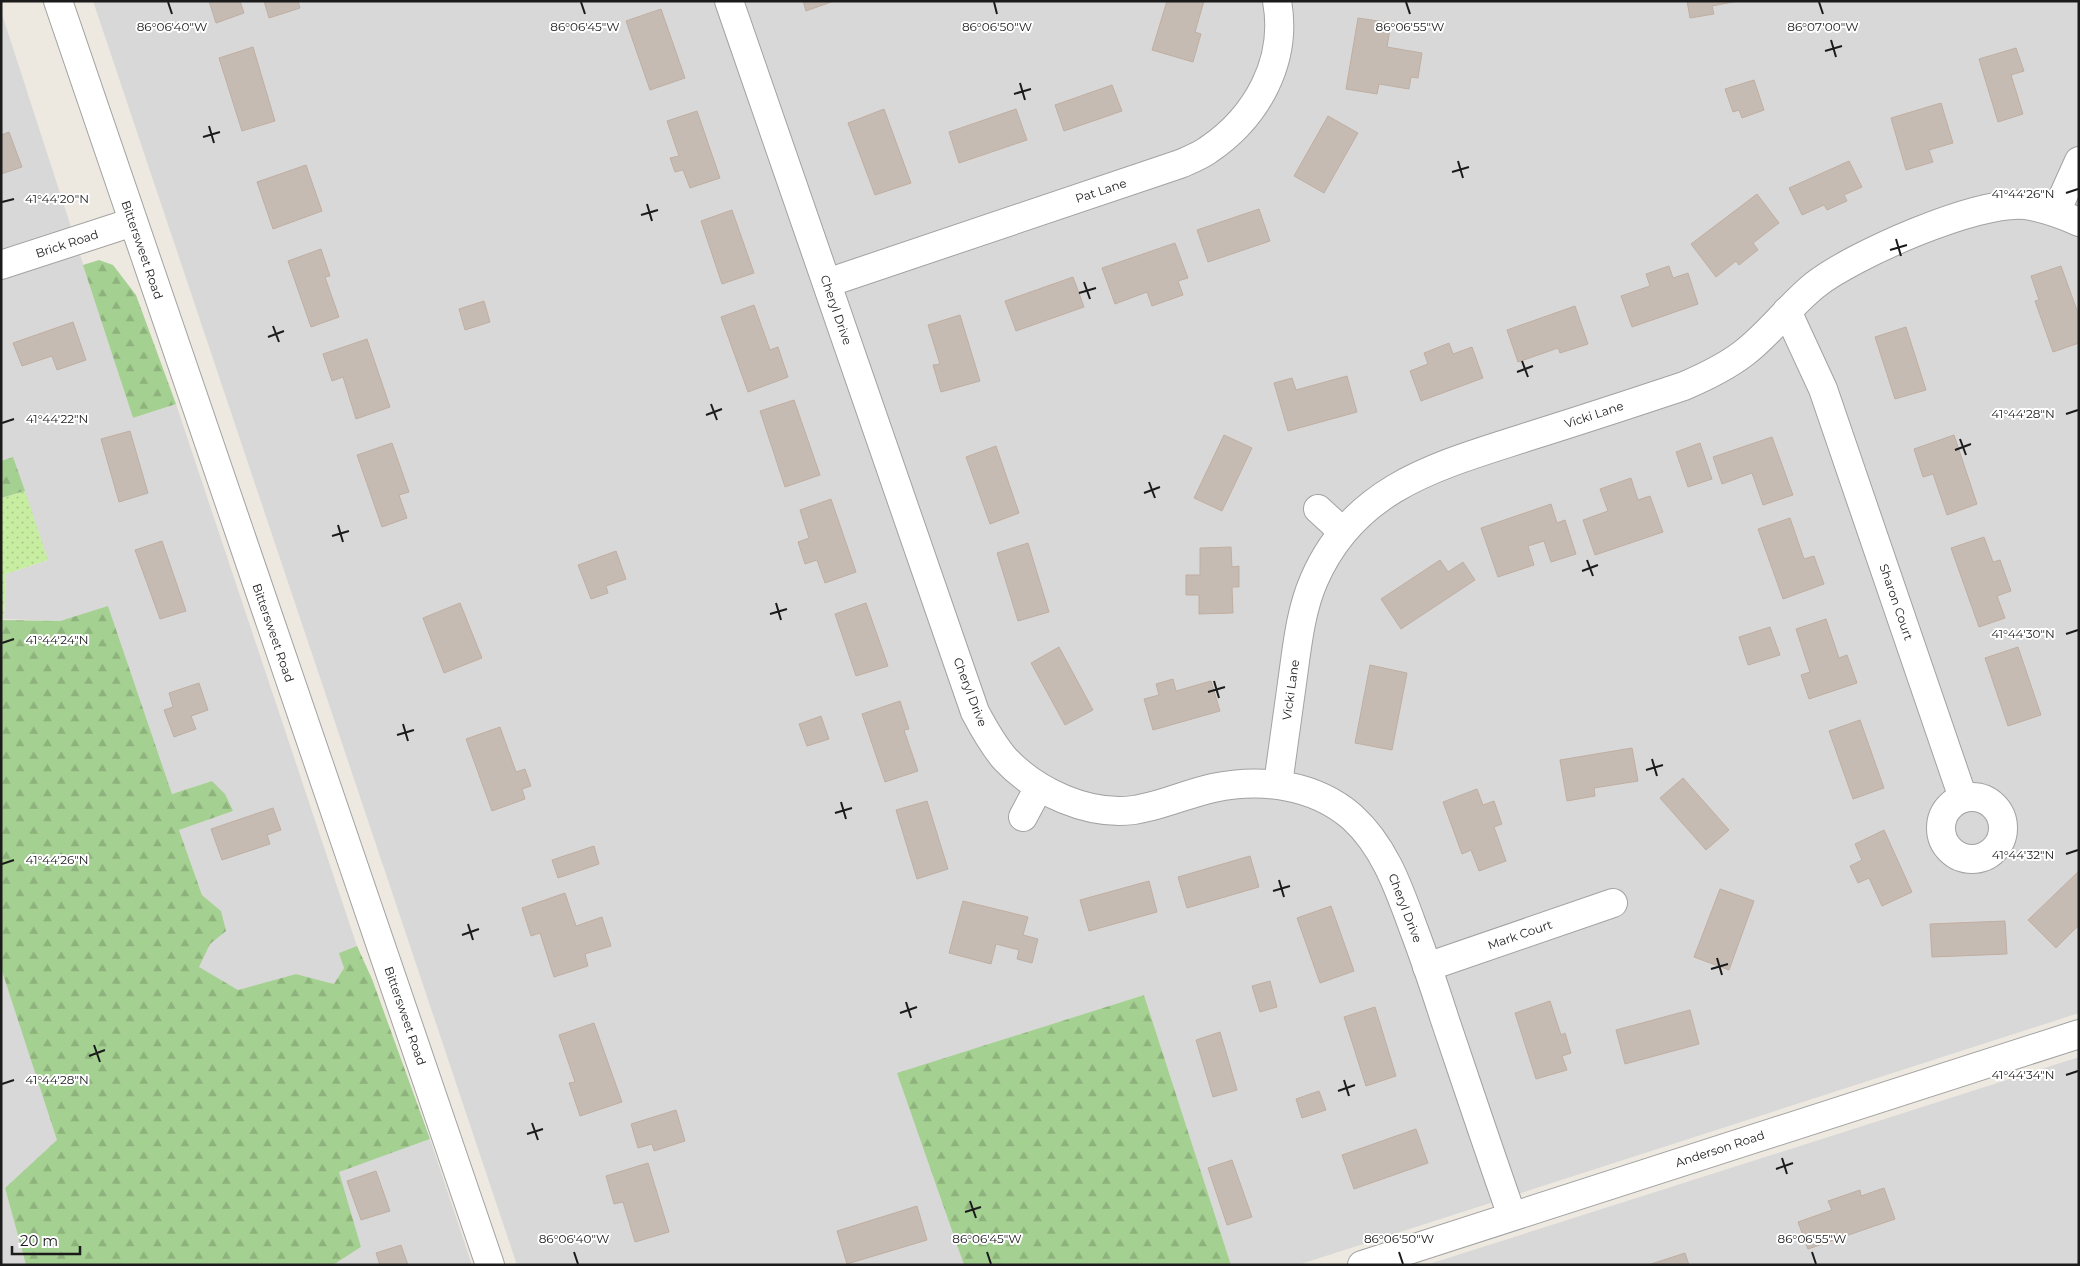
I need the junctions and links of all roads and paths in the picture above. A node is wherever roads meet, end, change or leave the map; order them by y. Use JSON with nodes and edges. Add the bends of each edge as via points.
{"nodes":[{"id":1,"x":58,"y":1,"type":"edge"},
{"id":2,"x":729,"y":1,"type":"edge"},
{"id":3,"x":1277,"y":1,"type":"edge"},
{"id":4,"x":2079,"y":161,"type":"edge"},
{"id":5,"x":2067,"y":217,"type":"edge"},
{"id":6,"x":133,"y":222,"type":"junction"},
{"id":7,"x":1,"y":265,"type":"edge"},
{"id":8,"x":827,"y":283,"type":"junction"},
{"id":9,"x":1787,"y":311,"type":"junction"},
{"id":10,"x":1318,"y":509,"type":"dead end"},
{"id":11,"x":1343,"y":532,"type":"junction"},
{"id":12,"x":1278,"y":784,"type":"junction"},
{"id":13,"x":1040,"y":787,"type":"junction"},
{"id":14,"x":1963,"y":798,"type":"junction"},
{"id":15,"x":1023,"y":816,"type":"dead end"},
{"id":16,"x":1612,"y":904,"type":"dead end"},
{"id":17,"x":1428,"y":967,"type":"junction"},
{"id":18,"x":2079,"y":1034,"type":"edge"},
{"id":19,"x":1512,"y":1216,"type":"junction"},
{"id":20,"x":490,"y":1265,"type":"edge"},
{"id":21,"x":1362,"y":1265,"type":"edge"}],
"edges":[{"from":1,"to":6,"type":"street","name":"Bittersweet Road"},
{"from":2,"to":8,"type":"street","name":"Cheryl Drive"},
{"from":3,"to":8,"type":"street","name":"Pat Lane","via":[[1278,39],[1266,85],[1245,118],[1207,151],[1180,164]]},
{"from":4,"to":5,"type":"street"},
{"from":5,"to":9,"type":"street","name":"Vicki Lane","via":[[2024,205],[1977,211],[1941,222],[1831,274]]},
{"from":6,"to":7,"type":"street","name":"Brick Road"},
{"from":6,"to":20,"type":"street","name":"Bittersweet Road"},
{"from":8,"to":13,"type":"street","name":"Cheryl Drive","via":[[975,712],[1005,759]]},
{"from":9,"to":11,"type":"street","name":"Vicki Lane","via":[[1744,353],[1711,374],[1684,386],[1437,467],[1389,490]]},
{"from":9,"to":14,"type":"street","name":"Sharon Court","via":[[1823,389]]},
{"from":10,"to":11,"type":"street"},
{"from":11,"to":12,"type":"street","name":"Vicki Lane","via":[[1324,560],[1307,601],[1298,637]]},
{"from":12,"to":13,"type":"street","name":"Cheryl Drive","via":[[1214,788],[1132,810],[1081,806]]},
{"from":12,"to":17,"type":"street","name":"Cheryl Drive","via":[[1297,788],[1334,805],[1352,817],[1378,848],[1395,877]]},
{"from":13,"to":15,"type":"street"},
{"from":14,"to":14,"type":"street","via":[[1985,799],[2001,815],[2004,825],[2002,836],[1989,854],[1977,858],[1964,857],[1952,851],[1944,840],[1941,828],[1944,815],[1952,804]]},
{"from":16,"to":17,"type":"street","name":"Mark Court"},
{"from":17,"to":19,"type":"street","name":"Cheryl Drive"},
{"from":18,"to":19,"type":"street","name":"Anderson Road"},
{"from":19,"to":21,"type":"street","name":"Anderson Road"}]}
